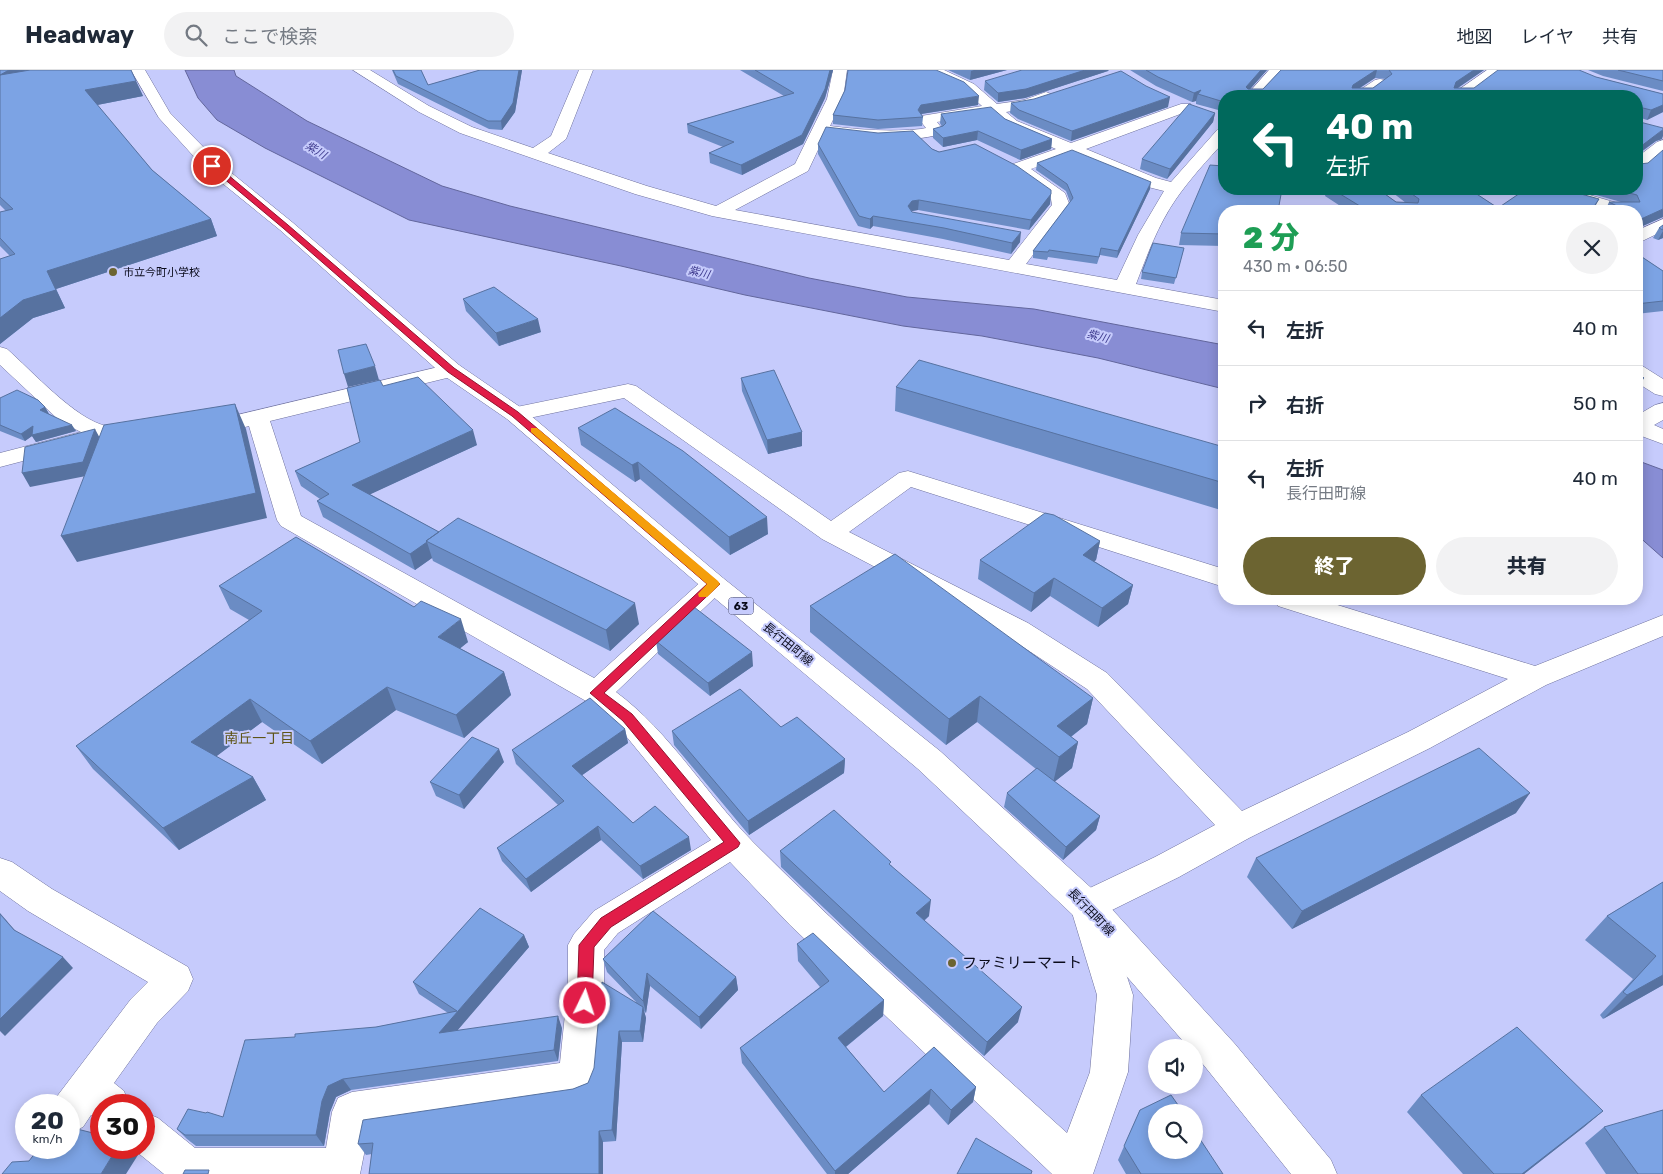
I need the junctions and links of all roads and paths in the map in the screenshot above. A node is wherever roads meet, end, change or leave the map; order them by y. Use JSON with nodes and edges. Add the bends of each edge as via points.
{"nodes":[{"id":1,"x":138,"y":70,"type":"edge"},
{"id":2,"x":360,"y":70,"type":"edge"},
{"id":3,"x":586,"y":70,"type":"edge"},
{"id":4,"x":840,"y":70,"type":"edge"},
{"id":5,"x":932,"y":70,"type":"edge"},
{"id":6,"x":1277,"y":70,"type":"edge"},
{"id":7,"x":1497,"y":70,"type":"edge"},
{"id":8,"x":986,"y":82,"type":"edge"},
{"id":9,"x":1380,"y":82,"type":"edge"},
{"id":10,"x":969,"y":87,"type":"junction"},
{"id":11,"x":1259,"y":90,"type":"edge"},
{"id":12,"x":1368,"y":90,"type":"edge"},
{"id":13,"x":1468,"y":90,"type":"edge"},
{"id":14,"x":1065,"y":91,"type":"edge"},
{"id":15,"x":1168,"y":99,"type":"edge"},
{"id":16,"x":1186,"y":107,"type":"junction"},
{"id":17,"x":994,"y":109,"type":"junction"},
{"id":18,"x":1205,"y":113,"type":"edge"},
{"id":19,"x":820,"y":130,"type":"junction"},
{"id":20,"x":918,"y":135,"type":"junction"},
{"id":21,"x":1218,"y":139,"type":"edge"},
{"id":22,"x":1663,"y":146,"type":"edge"},
{"id":23,"x":932,"y":148,"type":"edge"},
{"id":24,"x":1068,"y":148,"type":"junction"},
{"id":25,"x":534,"y":154,"type":"junction"},
{"id":26,"x":1002,"y":159,"type":"edge"},
{"id":27,"x":1643,"y":162,"type":"edge"},
{"id":28,"x":1018,"y":168,"type":"junction"},
{"id":29,"x":1175,"y":188,"type":"junction"},
{"id":30,"x":1572,"y":195,"type":"edge"},
{"id":31,"x":1600,"y":195,"type":"edge"},
{"id":32,"x":1592,"y":201,"type":"junction"},
{"id":33,"x":1605,"y":205,"type":"edge"},
{"id":34,"x":718,"y":212,"type":"junction"},
{"id":35,"x":1643,"y":217,"type":"edge"},
{"id":36,"x":1663,"y":224,"type":"edge"},
{"id":37,"x":1015,"y":234,"type":"edge"},
{"id":38,"x":1643,"y":235,"type":"edge"},
{"id":39,"x":1034,"y":238,"type":"junction"},
{"id":40,"x":1015,"y":266,"type":"junction"},
{"id":41,"x":1125,"y":286,"type":"junction"},
{"id":42,"x":1218,"y":305,"type":"edge"},
{"id":43,"x":0,"y":353,"type":"edge"},
{"id":44,"x":451,"y":370,"type":"junction"},
{"id":45,"x":1643,"y":376,"type":"edge"},
{"id":46,"x":1663,"y":389,"type":"edge"},
{"id":47,"x":1663,"y":410,"type":"edge"},
{"id":48,"x":515,"y":414,"type":"junction"},
{"id":49,"x":258,"y":418,"type":"junction"},
{"id":50,"x":1643,"y":422,"type":"edge"},
{"id":51,"x":224,"y":424,"type":"edge"},
{"id":52,"x":1643,"y":429,"type":"edge"},
{"id":53,"x":102,"y":433,"type":"junction"},
{"id":54,"x":155,"y":433,"type":"edge"},
{"id":55,"x":1663,"y":437,"type":"edge"},
{"id":56,"x":0,"y":460,"type":"edge"},
{"id":57,"x":831,"y":533,"type":"junction"},
{"id":58,"x":1218,"y":576,"type":"edge"},
{"id":59,"x":714,"y":584,"type":"junction"},
{"id":60,"x":1307,"y":605,"type":"edge"},
{"id":61,"x":1658,"y":631,"type":"edge"},
{"id":62,"x":1536,"y":677,"type":"junction"},
{"id":63,"x":596,"y":693,"type":"junction"},
{"id":64,"x":1238,"y":828,"type":"junction"},
{"id":65,"x":733,"y":843,"type":"junction"},
{"id":66,"x":0,"y":872,"type":"edge"},
{"id":67,"x":1087,"y":906,"type":"junction"},
{"id":68,"x":89,"y":1102,"type":"edge"},
{"id":69,"x":155,"y":1141,"type":"edge"},
{"id":70,"x":1074,"y":1171,"type":"edge"},
{"id":71,"x":1317,"y":1174,"type":"edge"}],
"edges":[{"from":1,"to":44,"type":"street","name":"長行田町線","number":"63","via":[[164,115],[212,166]]},
{"from":2,"to":25,"type":"street","via":[[424,110],[466,130]]},
{"from":3,"to":25,"type":"street","via":[[558,139]]},
{"from":4,"to":19,"type":"street","via":[[835,99]]},
{"from":5,"to":10,"type":"street"},
{"from":6,"to":11,"type":"street"},
{"from":7,"to":13,"type":"street"},
{"from":8,"to":10,"type":"street"},
{"from":9,"to":12,"type":"street"},
{"from":10,"to":17,"type":"street"},
{"from":14,"to":17,"type":"street","via":[[1027,104]]},
{"from":15,"to":16,"type":"street"},
{"from":16,"to":18,"type":"street"},
{"from":16,"to":24,"type":"street"},
{"from":17,"to":20,"type":"street","via":[[927,119],[936,131]]},
{"from":17,"to":24,"type":"street","via":[[1011,124]]},
{"from":19,"to":20,"type":"street","via":[[881,137]]},
{"from":19,"to":34,"type":"street","via":[[802,167]]},
{"from":20,"to":23,"type":"street"},
{"from":21,"to":29,"type":"street"},
{"from":22,"to":27,"type":"street"},
{"from":24,"to":28,"type":"street"},
{"from":24,"to":29,"type":"street","via":[[1150,182]]},
{"from":25,"to":34,"type":"street"},
{"from":26,"to":28,"type":"street"},
{"from":28,"to":39,"type":"street","via":[[1059,197],[1061,206]]},
{"from":29,"to":41,"type":"street","via":[[1139,251]]},
{"from":30,"to":32,"type":"street"},
{"from":31,"to":32,"type":"street"},
{"from":32,"to":33,"type":"street"},
{"from":34,"to":40,"type":"street"},
{"from":35,"to":36,"type":"street"},
{"from":36,"to":38,"type":"street"},
{"from":37,"to":39,"type":"street"},
{"from":39,"to":40,"type":"street"},
{"from":40,"to":41,"type":"street"},
{"from":41,"to":42,"type":"street"},
{"from":43,"to":53,"type":"street","via":[[69,417]]},
{"from":44,"to":48,"type":"street","name":"長行田町線","number":"63"},
{"from":44,"to":49,"type":"street"},
{"from":45,"to":46,"type":"street"},
{"from":47,"to":50,"type":"street"},
{"from":48,"to":57,"type":"street","via":[[628,391]]},
{"from":48,"to":59,"type":"street","name":"長行田町線","number":"63"},
{"from":49,"to":51,"type":"street"},
{"from":49,"to":63,"type":"street","via":[[290,520]]},
{"from":52,"to":55,"type":"street"},
{"from":53,"to":54,"type":"street"},
{"from":53,"to":56,"type":"street"},
{"from":57,"to":58,"type":"street","via":[[908,478]]},
{"from":57,"to":64,"type":"street","via":[[1018,630],[1097,681]]},
{"from":59,"to":63,"type":"street"},
{"from":59,"to":67,"type":"street","name":"長行田町線","number":"63","via":[[929,760]]},
{"from":60,"to":62,"type":"street"},
{"from":61,"to":62,"type":"street"},
{"from":62,"to":64,"type":"street","via":[[1419,740]]},
{"from":63,"to":65,"type":"street","via":[[628,717]]},
{"from":64,"to":67,"type":"street"},
{"from":65,"to":69,"type":"street","via":[[606,922],[586,945],[586,984],[577,1079],[352,1112],[342,1168],[188,1168]]},
{"from":65,"to":70,"type":"street","via":[[802,914]]},
{"from":66,"to":68,"type":"street","via":[[40,900],[175,979],[144,1011]]},
{"from":67,"to":70,"type":"street","via":[[1115,995],[1109,1072]]},
{"from":67,"to":71,"type":"street","name":"長行田町線","number":"63","via":[[1222,1057]]}]}
